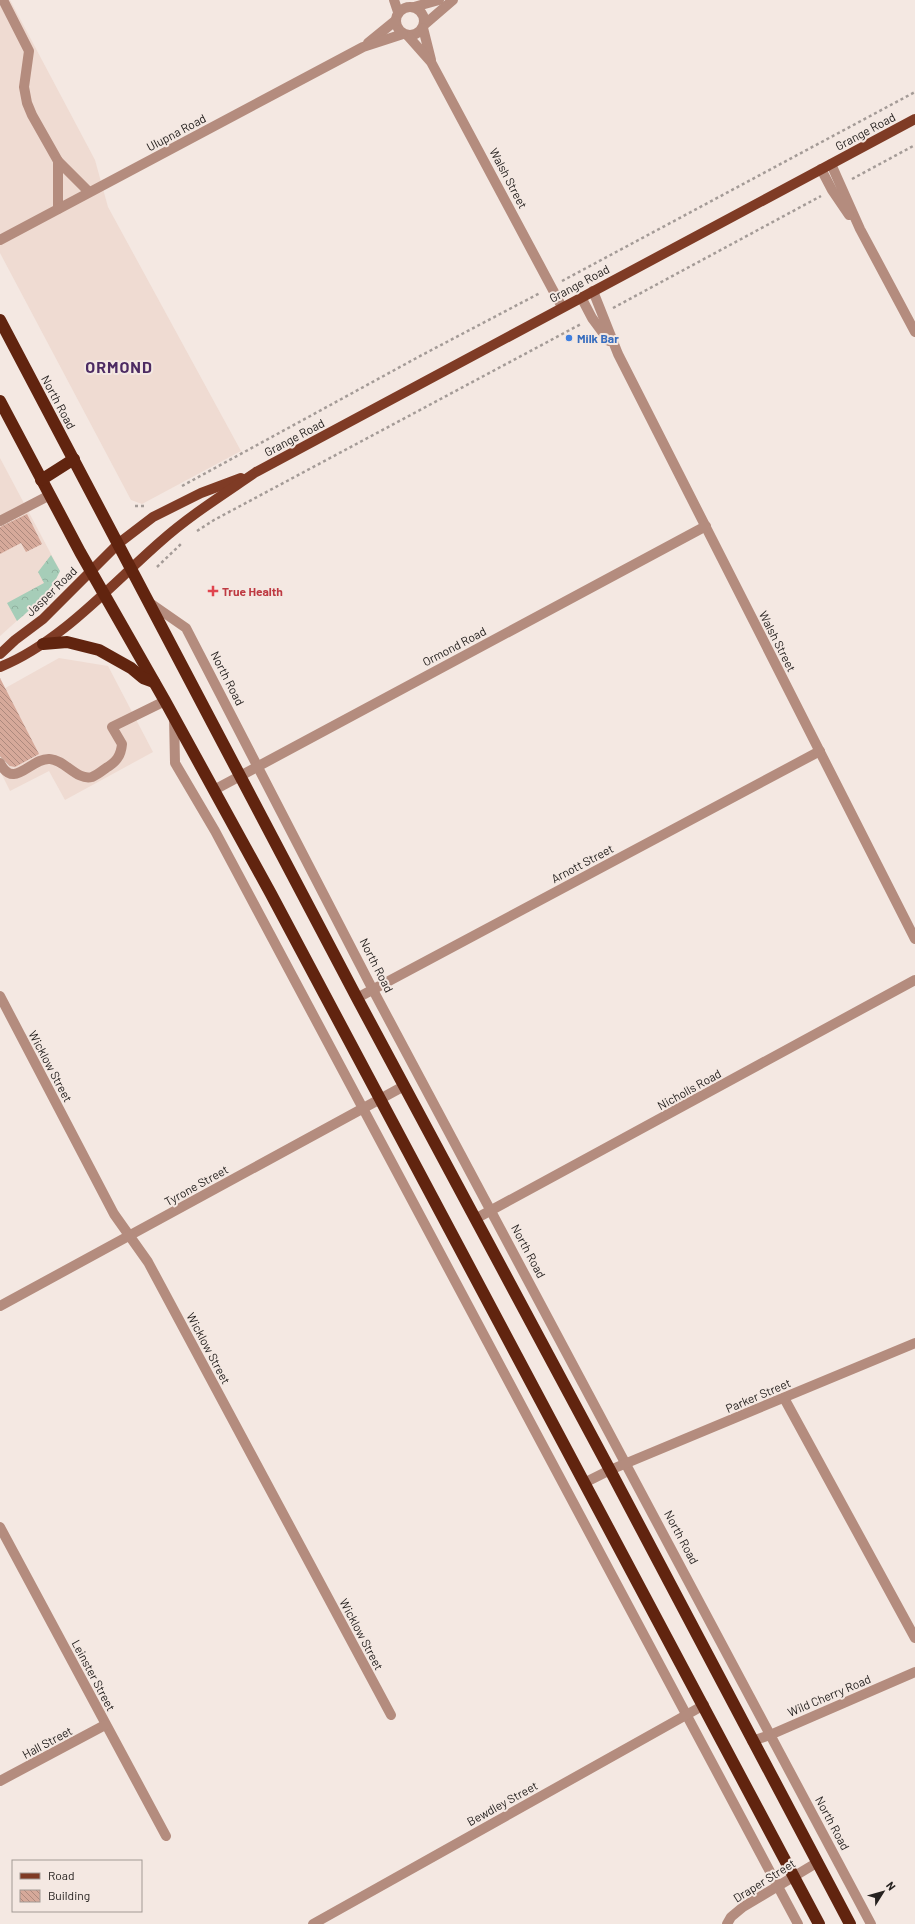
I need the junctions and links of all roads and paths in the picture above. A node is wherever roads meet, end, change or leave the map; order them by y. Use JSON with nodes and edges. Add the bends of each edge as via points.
{"nodes":[{"id":1,"x":3,"y":0,"type":"edge"},
{"id":2,"x":394,"y":0,"type":"edge"},
{"id":3,"x":439,"y":0,"type":"edge"},
{"id":4,"x":453,"y":0,"type":"edge"},
{"id":5,"x":410,"y":4,"type":"edge"},
{"id":6,"x":397,"y":16,"type":"junction"},
{"id":7,"x":423,"y":26,"type":"junction"},
{"id":8,"x":406,"y":35,"type":"junction"},
{"id":9,"x":363,"y":47,"type":"junction"},
{"id":10,"x":431,"y":62,"type":"junction"},
{"id":11,"x":915,"y":92,"type":"edge"},
{"id":12,"x":915,"y":118,"type":"edge"},
{"id":13,"x":915,"y":145,"type":"edge"},
{"id":14,"x":58,"y":161,"type":"junction"},
{"id":15,"x":831,"y":164,"type":"junction"},
{"id":16,"x":821,"y":169,"type":"junction"},
{"id":17,"x":841,"y":184,"type":"junction"},
{"id":18,"x":832,"y":190,"type":"junction"},
{"id":19,"x":89,"y":192,"type":"junction"},
{"id":20,"x":58,"y":209,"type":"junction"},
{"id":21,"x":860,"y":229,"type":"junction"},
{"id":22,"x":0,"y":240,"type":"edge"},
{"id":23,"x":552,"y":287,"type":"junction"},
{"id":24,"x":593,"y":291,"type":"junction"},
{"id":25,"x":581,"y":297,"type":"junction"},
{"id":26,"x":562,"y":307,"type":"junction"},
{"id":27,"x":602,"y":313,"type":"junction"},
{"id":28,"x":592,"y":318,"type":"junction"},
{"id":29,"x":0,"y":320,"type":"edge"},
{"id":30,"x":915,"y":332,"type":"edge"},
{"id":31,"x":618,"y":354,"type":"junction"},
{"id":32,"x":0,"y":401,"type":"edge"},
{"id":33,"x":74,"y":459,"type":"junction"},
{"id":34,"x":256,"y":472,"type":"junction"},
{"id":35,"x":41,"y":480,"type":"junction"},
{"id":36,"x":176,"y":489,"type":"dead end"},
{"id":37,"x":50,"y":495,"type":"junction"},
{"id":38,"x":149,"y":504,"type":"dead end"},
{"id":39,"x":135,"y":506,"type":"dead end"},
{"id":40,"x":0,"y":521,"type":"edge"},
{"id":41,"x":706,"y":526,"type":"junction"},
{"id":42,"x":194,"y":533,"type":"dead end"},
{"id":43,"x":187,"y":538,"type":"dead end"},
{"id":44,"x":119,"y":544,"type":"junction"},
{"id":45,"x":132,"y":568,"type":"junction"},
{"id":46,"x":157,"y":568,"type":"dead end"},
{"id":47,"x":91,"y":571,"type":"junction"},
{"id":48,"x":103,"y":594,"type":"junction"},
{"id":49,"x":150,"y":604,"type":"junction"},
{"id":50,"x":43,"y":644,"type":"junction"},
{"id":51,"x":0,"y":654,"type":"edge"},
{"id":52,"x":0,"y":667,"type":"edge"},
{"id":53,"x":154,"y":682,"type":"junction"},
{"id":54,"x":165,"y":701,"type":"junction"},
{"id":55,"x":174,"y":716,"type":"junction"},
{"id":56,"x":820,"y":751,"type":"junction"},
{"id":57,"x":0,"y":763,"type":"edge"},
{"id":58,"x":257,"y":766,"type":"junction"},
{"id":59,"x":240,"y":775,"type":"junction"},
{"id":60,"x":214,"y":790,"type":"junction"},
{"id":61,"x":915,"y":939,"type":"edge"},
{"id":62,"x":915,"y":980,"type":"edge"},
{"id":63,"x":373,"y":990,"type":"junction"},
{"id":64,"x":0,"y":996,"type":"edge"},
{"id":65,"x":357,"y":998,"type":"junction"},
{"id":66,"x":404,"y":1086,"type":"junction"},
{"id":67,"x":379,"y":1100,"type":"junction"},
{"id":68,"x":363,"y":1108,"type":"junction"},
{"id":69,"x":492,"y":1211,"type":"junction"},
{"id":70,"x":475,"y":1219,"type":"junction"},
{"id":71,"x":130,"y":1236,"type":"junction"},
{"id":72,"x":0,"y":1306,"type":"edge"},
{"id":73,"x":915,"y":1343,"type":"edge"},
{"id":74,"x":784,"y":1398,"type":"junction"},
{"id":75,"x":627,"y":1463,"type":"junction"},
{"id":76,"x":610,"y":1470,"type":"junction"},
{"id":77,"x":584,"y":1484,"type":"junction"},
{"id":78,"x":0,"y":1526,"type":"edge"},
{"id":79,"x":915,"y":1638,"type":"edge"},
{"id":80,"x":915,"y":1672,"type":"edge"},
{"id":81,"x":704,"y":1705,"type":"junction"},
{"id":82,"x":391,"y":1716,"type":"dead end"},
{"id":83,"x":685,"y":1716,"type":"junction"},
{"id":84,"x":105,"y":1725,"type":"junction"},
{"id":85,"x":770,"y":1735,"type":"junction"},
{"id":86,"x":752,"y":1741,"type":"junction"},
{"id":87,"x":0,"y":1781,"type":"edge"},
{"id":88,"x":166,"y":1836,"type":"dead end"},
{"id":89,"x":818,"y":1862,"type":"junction"},
{"id":90,"x":794,"y":1877,"type":"junction"},
{"id":91,"x":778,"y":1887,"type":"junction"},
{"id":92,"x":313,"y":1924,"type":"edge"},
{"id":93,"x":727,"y":1924,"type":"edge"},
{"id":94,"x":798,"y":1924,"type":"edge"},
{"id":95,"x":819,"y":1924,"type":"edge"},
{"id":96,"x":850,"y":1924,"type":"edge"},
{"id":97,"x":871,"y":1924,"type":"edge"}],
"edges":[{"from":1,"to":14,"type":"street","via":[[29,51],[24,87],[27,103]]},
{"from":2,"to":6,"type":"street"},
{"from":3,"to":5,"type":"street"},
{"from":4,"to":7,"type":"street"},
{"from":5,"to":6,"type":"street"},
{"from":5,"to":7,"type":"street","via":[[421,12]]},
{"from":6,"to":8,"type":"street","via":[[397,28]]},
{"from":6,"to":9,"type":"street","name":"Ulupna Road"},
{"from":7,"to":8,"type":"street","via":[[417,34]]},
{"from":7,"to":10,"type":"street","name":"Walsh Street"},
{"from":8,"to":9,"type":"street","name":"Ulupna Road"},
{"from":8,"to":10,"type":"street","name":"Walsh Street"},
{"from":9,"to":19,"type":"street","name":"Ulupna Road"},
{"from":10,"to":23,"type":"street","name":"Walsh Street"},
{"from":11,"to":23,"type":"path"},
{"from":12,"to":15,"type":"main road","name":"Grange Road"},
{"from":13,"to":17,"type":"path"},
{"from":14,"to":19,"type":"street"},
{"from":14,"to":20,"type":"street"},
{"from":15,"to":16,"type":"main road","name":"Grange Road"},
{"from":15,"to":17,"type":"street"},
{"from":16,"to":18,"type":"street"},
{"from":16,"to":24,"type":"main road","name":"Grange Road"},
{"from":17,"to":21,"type":"street"},
{"from":18,"to":21,"type":"street"},
{"from":18,"to":27,"type":"path"},
{"from":19,"to":20,"type":"street","name":"Ulupna Road"},
{"from":20,"to":22,"type":"street","name":"Ulupna Road"},
{"from":21,"to":30,"type":"street"},
{"from":23,"to":26,"type":"street","name":"Walsh Street"},
{"from":23,"to":36,"type":"path"},
{"from":24,"to":25,"type":"main road","name":"Grange Road"},
{"from":24,"to":27,"type":"street","name":"Walsh Street"},
{"from":25,"to":26,"type":"main road","name":"Grange Road"},
{"from":25,"to":28,"type":"street","name":"Walsh Street"},
{"from":26,"to":34,"type":"main road","name":"Grange Road"},
{"from":27,"to":31,"type":"street","name":"Walsh Street"},
{"from":28,"to":31,"type":"street","name":"Walsh Street"},
{"from":28,"to":42,"type":"path"},
{"from":29,"to":33,"type":"highway","name":"North Road"},
{"from":31,"to":41,"type":"street","name":"Walsh Street"},
{"from":32,"to":35,"type":"highway"},
{"from":33,"to":35,"type":"highway"},
{"from":33,"to":44,"type":"highway","name":"North Road"},
{"from":34,"to":44,"type":"main road","name":"Grange Road","via":[[201,493],[153,517]]},
{"from":34,"to":45,"type":"main road","name":"Grange Road","via":[[164,538]]},
{"from":35,"to":37,"type":"highway"},
{"from":37,"to":40,"type":"street"},
{"from":37,"to":47,"type":"highway"},
{"from":38,"to":39,"type":"path"},
{"from":41,"to":56,"type":"street","name":"Walsh Street"},
{"from":41,"to":58,"type":"street","name":"Ormond Road"},
{"from":43,"to":46,"type":"path"},
{"from":44,"to":45,"type":"highway","name":"North Road"},
{"from":44,"to":47,"type":"main road","name":"Jasper Road"},
{"from":45,"to":48,"type":"main road","name":"Grange Road"},
{"from":45,"to":49,"type":"highway","name":"North Road"},
{"from":47,"to":48,"type":"highway"},
{"from":47,"to":51,"type":"main road","name":"Jasper Road","via":[[43,619],[14,640]]},
{"from":48,"to":50,"type":"main road"},
{"from":48,"to":53,"type":"highway"},
{"from":49,"to":58,"type":"street","name":"North Road","via":[[186,628]]},
{"from":49,"to":59,"type":"highway","name":"North Road"},
{"from":50,"to":52,"type":"main road"},
{"from":50,"to":53,"type":"highway","via":[[67,642],[99,650],[143,678]]},
{"from":53,"to":54,"type":"highway"},
{"from":54,"to":55,"type":"highway"},
{"from":54,"to":57,"type":"street","via":[[112,727],[122,744],[120,753],[113,764],[92,777],[49,758],[15,774],[6,772]]},
{"from":55,"to":60,"type":"highway"},
{"from":55,"to":68,"type":"street","via":[[175,763],[215,831]]},
{"from":56,"to":61,"type":"street","name":"Walsh Street"},
{"from":56,"to":63,"type":"street","name":"Arnott Street"},
{"from":58,"to":59,"type":"street","name":"Ormond Road"},
{"from":58,"to":63,"type":"street","name":"North Road"},
{"from":59,"to":60,"type":"street","name":"Ormond Road"},
{"from":59,"to":65,"type":"highway","name":"North Road"},
{"from":60,"to":67,"type":"highway"},
{"from":62,"to":69,"type":"street","name":"Nicholls Road"},
{"from":63,"to":65,"type":"street","name":"Arnott Street"},
{"from":63,"to":69,"type":"street","name":"North Road"},
{"from":64,"to":71,"type":"street","name":"Wicklow Street","via":[[114,1214]]},
{"from":65,"to":66,"type":"highway","name":"North Road"},
{"from":66,"to":67,"type":"street","name":"Tyrone Street"},
{"from":66,"to":70,"type":"highway","name":"North Road"},
{"from":67,"to":68,"type":"street","name":"Tyrone Street"},
{"from":67,"to":77,"type":"highway"},
{"from":68,"to":71,"type":"street","name":"Tyrone Street"},
{"from":68,"to":83,"type":"street"},
{"from":69,"to":70,"type":"street","name":"Nicholls Road"},
{"from":69,"to":75,"type":"street","name":"North Road"},
{"from":70,"to":76,"type":"highway","name":"North Road"},
{"from":71,"to":72,"type":"street","name":"Tyrone Street"},
{"from":71,"to":82,"type":"street","name":"Wicklow Street","via":[[148,1262]]},
{"from":73,"to":74,"type":"street","name":"Parker Street"},
{"from":74,"to":75,"type":"street","name":"Parker Street"},
{"from":74,"to":79,"type":"street"},
{"from":75,"to":76,"type":"street","name":"Parker Street"},
{"from":75,"to":85,"type":"street","name":"North Road"},
{"from":76,"to":77,"type":"street","name":"Parker Street"},
{"from":76,"to":86,"type":"highway","name":"North Road"},
{"from":77,"to":81,"type":"highway"},
{"from":78,"to":84,"type":"street","name":"Leinster Street"},
{"from":80,"to":85,"type":"street","name":"Wild Cherry Road"},
{"from":81,"to":83,"type":"street","name":"Bewdley Street"},
{"from":81,"to":90,"type":"highway"},
{"from":83,"to":91,"type":"street"},
{"from":83,"to":92,"type":"street","name":"Bewdley Street"},
{"from":84,"to":87,"type":"street","name":"Hall Street"},
{"from":84,"to":88,"type":"street","name":"Leinster Street"},
{"from":85,"to":86,"type":"street","name":"Wild Cherry Road"},
{"from":85,"to":97,"type":"street","name":"North Road"},
{"from":86,"to":89,"type":"highway","name":"North Road"},
{"from":89,"to":90,"type":"street","name":"Draper Street"},
{"from":89,"to":96,"type":"highway","name":"North Road"},
{"from":90,"to":91,"type":"street","name":"Draper Street"},
{"from":90,"to":95,"type":"highway"},
{"from":91,"to":93,"type":"street","name":"Draper Street","via":[[743,1907]]},
{"from":91,"to":94,"type":"street"}]}
